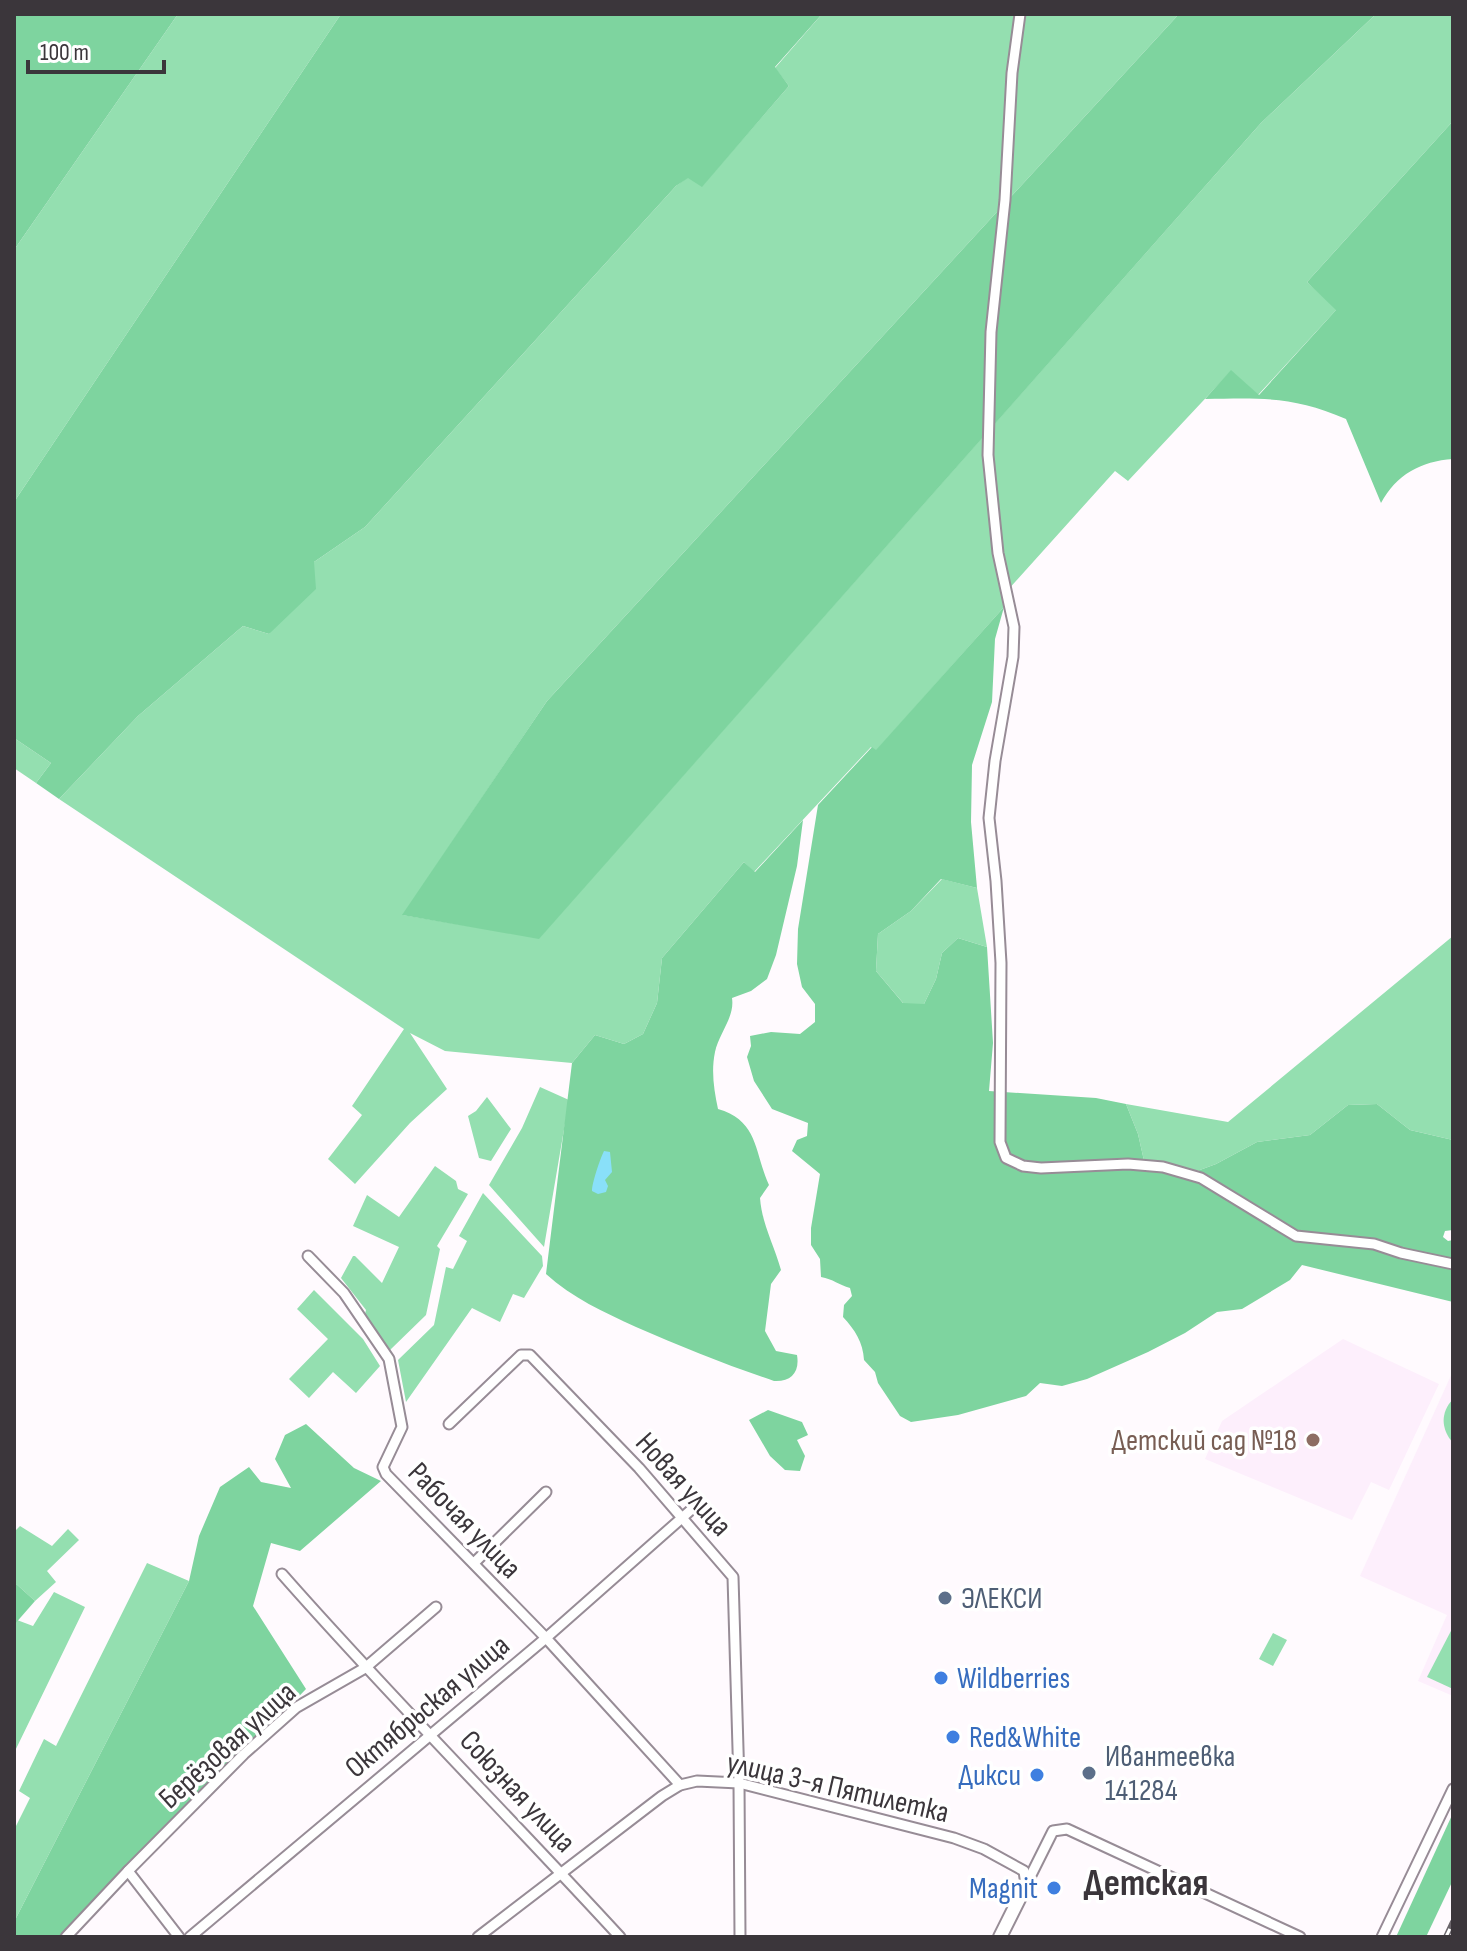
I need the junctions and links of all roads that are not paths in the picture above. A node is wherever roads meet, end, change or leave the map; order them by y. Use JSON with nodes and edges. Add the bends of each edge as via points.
{"nodes":[{"id":1,"x":1020,"y":14,"type":"edge"},
{"id":2,"x":308,"y":1256,"type":"dead end"},
{"id":3,"x":1453,"y":1264,"type":"edge"},
{"id":4,"x":449,"y":1424,"type":"dead end"},
{"id":5,"x":546,"y":1492,"type":"dead end"},
{"id":6,"x":692,"y":1509,"type":"dead end"},
{"id":7,"x":683,"y":1516,"type":"junction"},
{"id":8,"x":474,"y":1563,"type":"junction"},
{"id":9,"x":282,"y":1574,"type":"dead end"},
{"id":10,"x":436,"y":1607,"type":"dead end"},
{"id":11,"x":546,"y":1638,"type":"junction"},
{"id":12,"x":365,"y":1668,"type":"junction"},
{"id":13,"x":430,"y":1733,"type":"junction"},
{"id":14,"x":739,"y":1783,"type":"junction"},
{"id":15,"x":680,"y":1785,"type":"junction"},
{"id":16,"x":1453,"y":1789,"type":"edge"},
{"id":17,"x":128,"y":1871,"type":"junction"},
{"id":18,"x":562,"y":1873,"type":"junction"},
{"id":19,"x":1026,"y":1885,"type":"junction"},
{"id":20,"x":66,"y":1937,"type":"edge"},
{"id":21,"x":179,"y":1937,"type":"edge"},
{"id":22,"x":190,"y":1937,"type":"edge"},
{"id":23,"x":478,"y":1937,"type":"edge"},
{"id":24,"x":620,"y":1937,"type":"edge"},
{"id":25,"x":740,"y":1937,"type":"edge"},
{"id":26,"x":1000,"y":1937,"type":"edge"},
{"id":27,"x":1300,"y":1937,"type":"edge"},
{"id":28,"x":1382,"y":1937,"type":"edge"}],
"edges":[{"from":1,"to":3,"type":"street","via":[[991,332],[988,455],[998,553],[1014,627],[989,818],[1001,963],[1000,1142],[1006,1158],[1023,1166],[1128,1164],[1176,1171],[1201,1178],[1296,1236],[1374,1244]]},
{"from":2,"to":8,"type":"street","name":"Рабочая улица","via":[[344,1293],[389,1359],[402,1427],[386,1458],[386,1474]]},
{"from":4,"to":7,"type":"street","name":"Новая улица","via":[[521,1355],[530,1355]]},
{"from":5,"to":8,"type":"street"},
{"from":6,"to":7,"type":"street","name":"Октябрьская улица"},
{"from":7,"to":11,"type":"street","name":"Октябрьская улица"},
{"from":7,"to":14,"type":"street","name":"Новая улица","via":[[735,1584]]},
{"from":8,"to":11,"type":"street","name":"Рабочая улица"},
{"from":9,"to":12,"type":"street","name":"Союзная улица"},
{"from":10,"to":12,"type":"street","name":"Берёзовая улица"},
{"from":11,"to":13,"type":"street","name":"Октябрьская улица"},
{"from":11,"to":15,"type":"street","name":"Рабочая улица"},
{"from":12,"to":13,"type":"street","name":"Союзная улица"},
{"from":12,"to":17,"type":"street","name":"Берёзовая улица","via":[[297,1707]]},
{"from":13,"to":18,"type":"street","name":"Союзная улица"},
{"from":13,"to":22,"type":"street","name":"Октябрьская улица"},
{"from":14,"to":15,"type":"street","name":"улица 3-я Пятилетка"},
{"from":14,"to":19,"type":"street","name":"улица 3-я Пятилетка","via":[[971,1843],[1024,1871]]},
{"from":14,"to":25,"type":"street","name":"Новая улица"},
{"from":15,"to":18,"type":"street","name":"улица 3-я Пятилетка"},
{"from":16,"to":28,"type":"street"},
{"from":17,"to":20,"type":"street","name":"Берёзовая улица"},
{"from":17,"to":21,"type":"street"},
{"from":18,"to":23,"type":"street","name":"улица 3-я Пятилетка"},
{"from":18,"to":24,"type":"street","name":"Союзная улица"},
{"from":19,"to":26,"type":"street"},
{"from":19,"to":27,"type":"street","via":[[1053,1831],[1067,1829]]}]}
